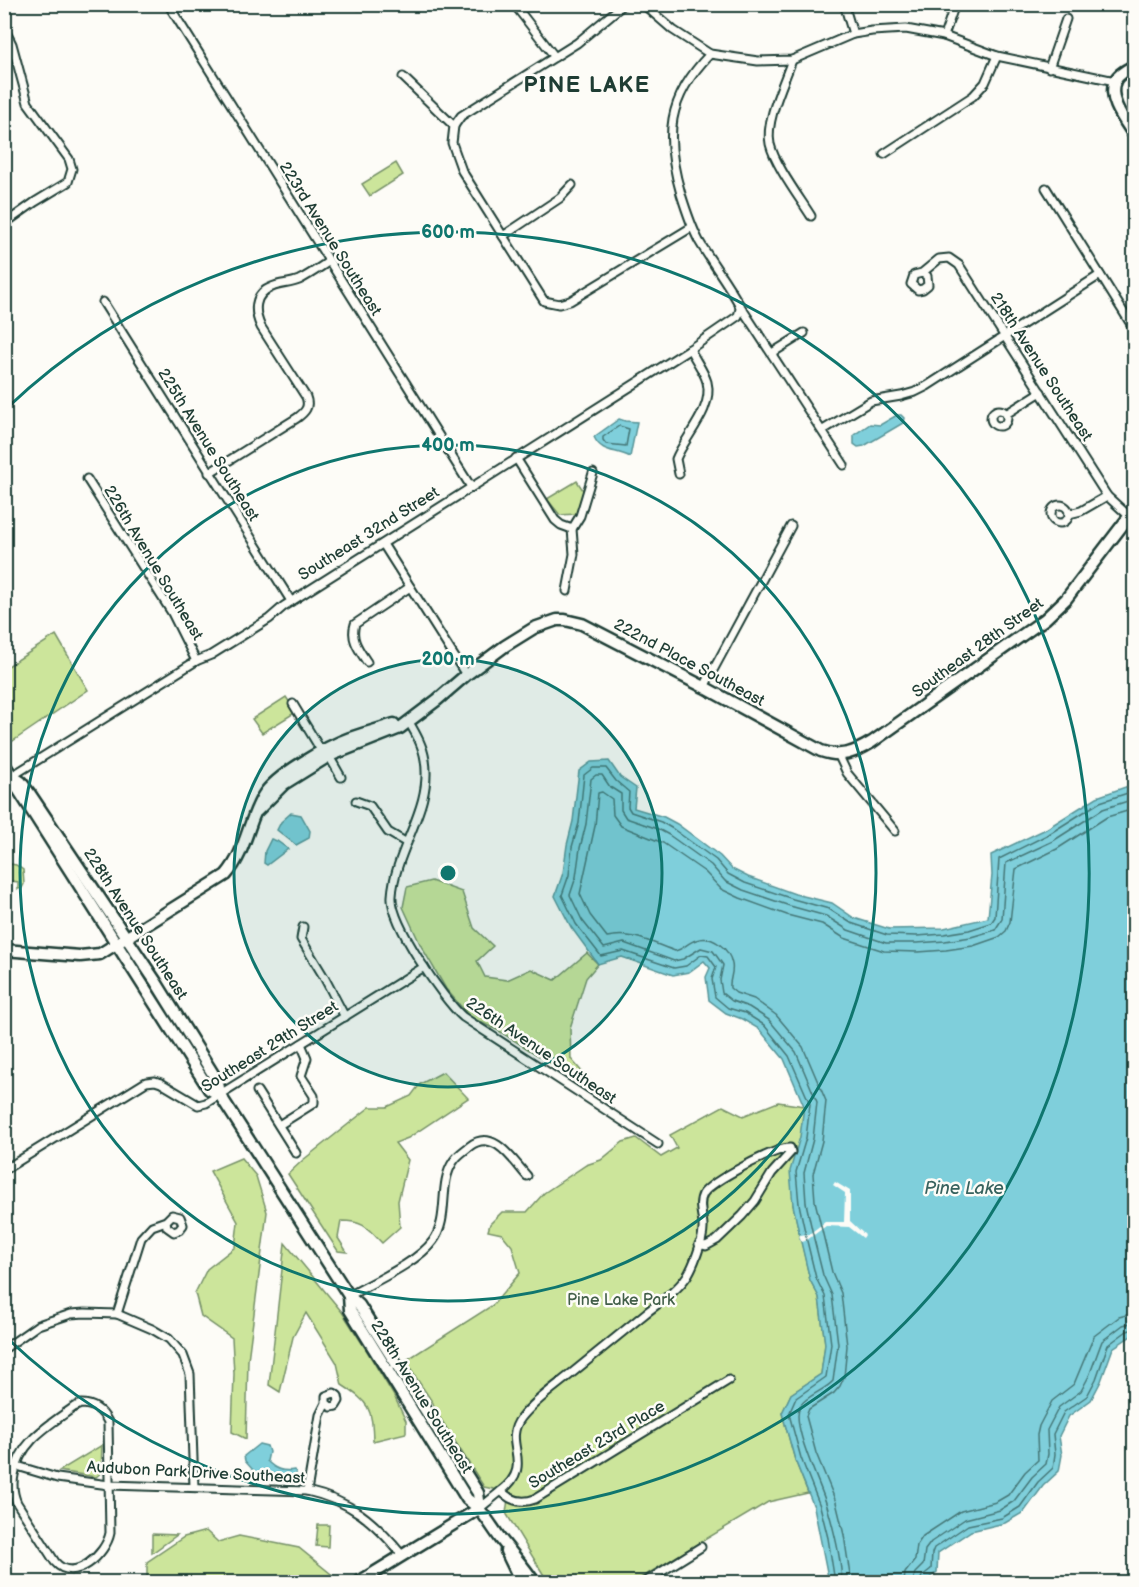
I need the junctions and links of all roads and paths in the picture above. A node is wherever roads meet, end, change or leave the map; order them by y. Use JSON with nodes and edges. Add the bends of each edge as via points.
{"nodes":[{"id":1,"x":168,"y":4,"type":"edge"},
{"id":2,"x":624,"y":4,"type":"edge"},
{"id":3,"x":643,"y":4,"type":"edge"},
{"id":4,"x":844,"y":4,"type":"edge"},
{"id":5,"x":955,"y":4,"type":"edge"},
{"id":6,"x":517,"y":8,"type":"dead end"},
{"id":7,"x":1066,"y":19,"type":"dead end"},
{"id":8,"x":4,"y":28,"type":"edge"},
{"id":9,"x":853,"y":34,"type":"junction"},
{"id":10,"x":944,"y":36,"type":"junction"},
{"id":11,"x":710,"y":54,"type":"junction"},
{"id":12,"x":997,"y":56,"type":"junction"},
{"id":13,"x":555,"y":57,"type":"junction"},
{"id":14,"x":792,"y":60,"type":"junction"},
{"id":15,"x":1134,"y":66,"type":"edge"},
{"id":16,"x":1049,"y":68,"type":"junction"},
{"id":17,"x":403,"y":77,"type":"dead end"},
{"id":18,"x":1115,"y":81,"type":"junction"},
{"id":19,"x":454,"y":126,"type":"junction"},
{"id":20,"x":1134,"y":135,"type":"edge"},
{"id":21,"x":884,"y":154,"type":"dead end"},
{"id":22,"x":572,"y":185,"type":"dead end"},
{"id":23,"x":1046,"y":188,"type":"dead end"},
{"id":24,"x":811,"y":216,"type":"dead end"},
{"id":25,"x":4,"y":224,"type":"edge"},
{"id":26,"x":692,"y":226,"type":"junction"},
{"id":27,"x":503,"y":236,"type":"junction"},
{"id":28,"x":328,"y":262,"type":"junction"},
{"id":29,"x":922,"y":273,"type":"dead end"},
{"id":30,"x":1100,"y":275,"type":"junction"},
{"id":31,"x":103,"y":302,"type":"dead end"},
{"id":32,"x":739,"y":304,"type":"junction"},
{"id":33,"x":1134,"y":329,"type":"edge"},
{"id":34,"x":804,"y":333,"type":"dead end"},
{"id":35,"x":1005,"y":337,"type":"junction"},
{"id":36,"x":690,"y":349,"type":"junction"},
{"id":37,"x":772,"y":353,"type":"junction"},
{"id":38,"x":1041,"y":392,"type":"junction"},
{"id":39,"x":1006,"y":414,"type":"dead end"},
{"id":40,"x":823,"y":430,"type":"junction"},
{"id":41,"x":516,"y":458,"type":"junction"},
{"id":42,"x":844,"y":465,"type":"dead end"},
{"id":43,"x":209,"y":473,"type":"junction"},
{"id":44,"x":593,"y":473,"type":"dead end"},
{"id":45,"x":679,"y":474,"type":"dead end"},
{"id":46,"x":87,"y":479,"type":"dead end"},
{"id":47,"x":471,"y":487,"type":"junction"},
{"id":48,"x":1107,"y":496,"type":"junction"},
{"id":49,"x":1132,"y":513,"type":"edge"},
{"id":50,"x":1069,"y":514,"type":"dead end"},
{"id":51,"x":791,"y":526,"type":"dead end"},
{"id":52,"x":572,"y":530,"type":"junction"},
{"id":53,"x":383,"y":544,"type":"junction"},
{"id":54,"x":410,"y":587,"type":"junction"},
{"id":55,"x":567,"y":591,"type":"dead end"},
{"id":56,"x":291,"y":602,"type":"junction"},
{"id":57,"x":196,"y":661,"type":"junction"},
{"id":58,"x":367,"y":662,"type":"dead end"},
{"id":59,"x":466,"y":675,"type":"junction"},
{"id":60,"x":704,"y":687,"type":"junction"},
{"id":61,"x":292,"y":704,"type":"dead end"},
{"id":62,"x":410,"y":722,"type":"junction"},
{"id":63,"x":325,"y":754,"type":"junction"},
{"id":64,"x":839,"y":756,"type":"junction"},
{"id":65,"x":4,"y":764,"type":"edge"},
{"id":66,"x":12,"y":776,"type":"junction"},
{"id":67,"x":341,"y":777,"type":"dead end"},
{"id":68,"x":356,"y":801,"type":"dead end"},
{"id":69,"x":895,"y":831,"type":"dead end"},
{"id":70,"x":406,"y":843,"type":"junction"},
{"id":71,"x":303,"y":927,"type":"dead end"},
{"id":72,"x":123,"y":941,"type":"junction"},
{"id":73,"x":4,"y":950,"type":"edge"},
{"id":74,"x":424,"y":967,"type":"junction"},
{"id":75,"x":345,"y":1017,"type":"junction"},
{"id":76,"x":301,"y":1044,"type":"junction"},
{"id":77,"x":257,"y":1092,"type":"dead end"},
{"id":78,"x":220,"y":1095,"type":"junction"},
{"id":79,"x":279,"y":1125,"type":"junction"},
{"id":80,"x":658,"y":1144,"type":"dead end"},
{"id":81,"x":296,"y":1153,"type":"dead end"},
{"id":82,"x":4,"y":1170,"type":"edge"},
{"id":83,"x":527,"y":1176,"type":"dead end"},
{"id":84,"x":166,"y":1221,"type":"dead end"},
{"id":85,"x":699,"y":1244,"type":"junction"},
{"id":86,"x":349,"y":1296,"type":"junction"},
{"id":87,"x":117,"y":1314,"type":"junction"},
{"id":88,"x":4,"y":1349,"type":"edge"},
{"id":89,"x":729,"y":1380,"type":"dead end"},
{"id":90,"x":326,"y":1403,"type":"dead end"},
{"id":91,"x":4,"y":1462,"type":"edge"},
{"id":92,"x":15,"y":1467,"type":"junction"},
{"id":93,"x":109,"y":1485,"type":"junction"},
{"id":94,"x":194,"y":1487,"type":"junction"},
{"id":95,"x":307,"y":1491,"type":"junction"},
{"id":96,"x":501,"y":1491,"type":"junction"},
{"id":97,"x":480,"y":1508,"type":"junction"},
{"id":98,"x":501,"y":1539,"type":"junction"},
{"id":99,"x":701,"y":1547,"type":"dead end"},
{"id":100,"x":402,"y":1555,"type":"junction"},
{"id":101,"x":359,"y":1582,"type":"edge"},
{"id":102,"x":521,"y":1582,"type":"edge"},
{"id":103,"x":534,"y":1582,"type":"edge"},
{"id":104,"x":645,"y":1582,"type":"edge"}],
"edges":[{"from":1,"to":28,"type":"street","name":"223rd Avenue Southeast"},
{"from":2,"to":13,"type":"street"},
{"from":3,"to":11,"type":"street"},
{"from":4,"to":9,"type":"street"},
{"from":5,"to":10,"type":"street"},
{"from":6,"to":13,"type":"street"},
{"from":7,"to":16,"type":"street"},
{"from":8,"to":25,"type":"street","via":[[28,103],[69,159],[72,175],[68,182]]},
{"from":9,"to":10,"type":"street","via":[[906,29]]},
{"from":9,"to":14,"type":"street"},
{"from":10,"to":12,"type":"street"},
{"from":11,"to":14,"type":"street","via":[[758,61]]},
{"from":11,"to":26,"type":"street","via":[[686,82],[671,129],[677,181]]},
{"from":12,"to":16,"type":"street"},
{"from":12,"to":21,"type":"street","via":[[985,83],[974,96]]},
{"from":13,"to":19,"type":"street","via":[[461,116]]},
{"from":14,"to":24,"type":"street","via":[[771,121],[770,143]]},
{"from":15,"to":18,"type":"street"},
{"from":16,"to":18,"type":"street"},
{"from":17,"to":19,"type":"street"},
{"from":18,"to":20,"type":"street","via":[[1115,103]]},
{"from":19,"to":27,"type":"street","via":[[452,143],[462,171]]},
{"from":22,"to":27,"type":"street","via":[[560,198]]},
{"from":23,"to":30,"type":"street"},
{"from":26,"to":27,"type":"street","via":[[570,301],[554,304],[540,296]]},
{"from":26,"to":32,"type":"street"},
{"from":28,"to":43,"type":"street","via":[[301,279],[268,288],[258,300],[255,314],[306,398],[306,411]]},
{"from":28,"to":47,"type":"street","name":"223rd Avenue Southeast"},
{"from":29,"to":35,"type":"street","name":"218th Avenue Southeast","via":[[939,259],[955,260]]},
{"from":30,"to":33,"type":"street"},
{"from":30,"to":35,"type":"street"},
{"from":31,"to":43,"type":"street","name":"225th Avenue Southeast"},
{"from":32,"to":36,"type":"street","name":"Southeast 32nd Street","via":[[740,313],[733,320]]},
{"from":32,"to":37,"type":"street"},
{"from":34,"to":37,"type":"street"},
{"from":35,"to":38,"type":"street","name":"218th Avenue Southeast"},
{"from":35,"to":40,"type":"street","via":[[915,392],[871,401]]},
{"from":36,"to":41,"type":"street","name":"Southeast 32nd Street"},
{"from":36,"to":45,"type":"street","via":[[705,376],[708,392],[701,414],[676,459]]},
{"from":37,"to":40,"type":"street"},
{"from":38,"to":39,"type":"street"},
{"from":38,"to":48,"type":"street","name":"218th Avenue Southeast"},
{"from":40,"to":42,"type":"street"},
{"from":41,"to":47,"type":"street","name":"Southeast 32nd Street"},
{"from":41,"to":52,"type":"street","via":[[555,520]]},
{"from":43,"to":56,"type":"street","name":"225th Avenue Southeast"},
{"from":44,"to":52,"type":"street"},
{"from":46,"to":57,"type":"street","name":"226th Avenue Southeast","via":[[156,586]]},
{"from":47,"to":53,"type":"street","name":"Southeast 32nd Street"},
{"from":48,"to":49,"type":"street","name":"218th Avenue Southeast"},
{"from":48,"to":50,"type":"street"},
{"from":49,"to":64,"type":"street","name":"Southeast 28th Street","via":[[1066,599],[1045,619],[872,742]]},
{"from":51,"to":60,"type":"street"},
{"from":52,"to":55,"type":"street","via":[[574,554]]},
{"from":53,"to":54,"type":"street"},
{"from":53,"to":56,"type":"street","name":"Southeast 32nd Street"},
{"from":54,"to":58,"type":"street","via":[[356,624],[354,640]]},
{"from":54,"to":59,"type":"street"},
{"from":56,"to":57,"type":"street","name":"Southeast 32nd Street"},
{"from":57,"to":66,"type":"street","name":"Southeast 32nd Street"},
{"from":59,"to":60,"type":"street","name":"222nd Place Southeast","via":[[521,636],[547,623],[565,620],[574,621]]},
{"from":59,"to":62,"type":"street","name":"222nd Place Southeast"},
{"from":60,"to":64,"type":"street","name":"222nd Place Southeast","via":[[821,751]]},
{"from":61,"to":63,"type":"street"},
{"from":62,"to":63,"type":"street","via":[[351,738]]},
{"from":62,"to":70,"type":"street","via":[[423,750],[426,771],[425,791]]},
{"from":63,"to":67,"type":"street"},
{"from":63,"to":72,"type":"street","via":[[268,788],[238,858],[225,875]]},
{"from":64,"to":69,"type":"street","via":[[847,773]]},
{"from":65,"to":66,"type":"street","name":"228th Avenue Southeast"},
{"from":66,"to":72,"type":"street","name":"228th Avenue Southeast","via":[[30,794]]},
{"from":68,"to":70,"type":"street","via":[[370,806],[388,831]]},
{"from":70,"to":74,"type":"street","name":"226th Avenue Southeast","via":[[391,900],[396,917]]},
{"from":71,"to":75,"type":"street","via":[[301,939]]},
{"from":72,"to":73,"type":"street","via":[[100,954],[80,956]]},
{"from":72,"to":78,"type":"street","name":"228th Avenue Southeast","via":[[218,1082]]},
{"from":74,"to":75,"type":"street","name":"Southeast 29th Street"},
{"from":74,"to":80,"type":"street","name":"226th Avenue Southeast","via":[[463,1017]]},
{"from":75,"to":76,"type":"street","name":"Southeast 29th Street"},
{"from":76,"to":78,"type":"street","name":"Southeast 29th Street"},
{"from":76,"to":79,"type":"street","via":[[307,1058],[301,1076],[314,1096],[314,1103]]},
{"from":77,"to":79,"type":"street"},
{"from":78,"to":82,"type":"street","name":"Southeast 29th Street","via":[[198,1105],[161,1083],[146,1082]]},
{"from":78,"to":86,"type":"street","name":"228th Avenue Southeast"},
{"from":79,"to":81,"type":"street"},
{"from":83,"to":86,"type":"street","via":[[491,1140],[477,1141],[452,1163],[441,1226],[429,1247]]},
{"from":84,"to":87,"type":"street","via":[[152,1226],[141,1238]]},
{"from":85,"to":85,"type":"street","via":[[706,1246],[717,1240],[742,1216],[791,1152],[790,1148],[747,1164],[709,1187],[700,1206],[704,1230]]},
{"from":85,"to":96,"type":"street","via":[[680,1286],[522,1416],[513,1434],[516,1473]]},
{"from":86,"to":97,"type":"street","name":"228th Avenue Southeast","via":[[350,1310],[392,1368],[467,1499]]},
{"from":87,"to":88,"type":"street","via":[[85,1313],[54,1319]]},
{"from":87,"to":94,"type":"street","via":[[169,1339],[188,1365]]},
{"from":89,"to":96,"type":"street","name":"Southeast 23rd Place","via":[[535,1499],[511,1500]]},
{"from":90,"to":95,"type":"street","via":[[320,1415]]},
{"from":91,"to":92,"type":"street","name":"Audubon Park Drive Southeast"},
{"from":92,"to":93,"type":"street","name":"Audubon Park Drive Southeast"},
{"from":92,"to":93,"type":"street","via":[[24,1446],[36,1434],[74,1407],[94,1406],[108,1422]]},
{"from":92,"to":93,"type":"street","via":[[13,1491],[17,1503],[55,1562],[68,1570],[94,1559],[109,1541]]},
{"from":93,"to":94,"type":"street","name":"Audubon Park Drive Southeast"},
{"from":94,"to":95,"type":"street","name":"Audubon Park Drive Southeast"},
{"from":95,"to":100,"type":"street","name":"Audubon Park Drive Southeast","via":[[337,1500],[364,1515]]},
{"from":96,"to":97,"type":"street"},
{"from":97,"to":98,"type":"street","name":"228th Avenue Southeast"},
{"from":97,"to":100,"type":"street"},
{"from":98,"to":102,"type":"street","name":"228th Avenue Southeast"},
{"from":98,"to":103,"type":"street","name":"228th Avenue Southeast"},
{"from":99,"to":104,"type":"street"},
{"from":100,"to":101,"type":"street"}]}
